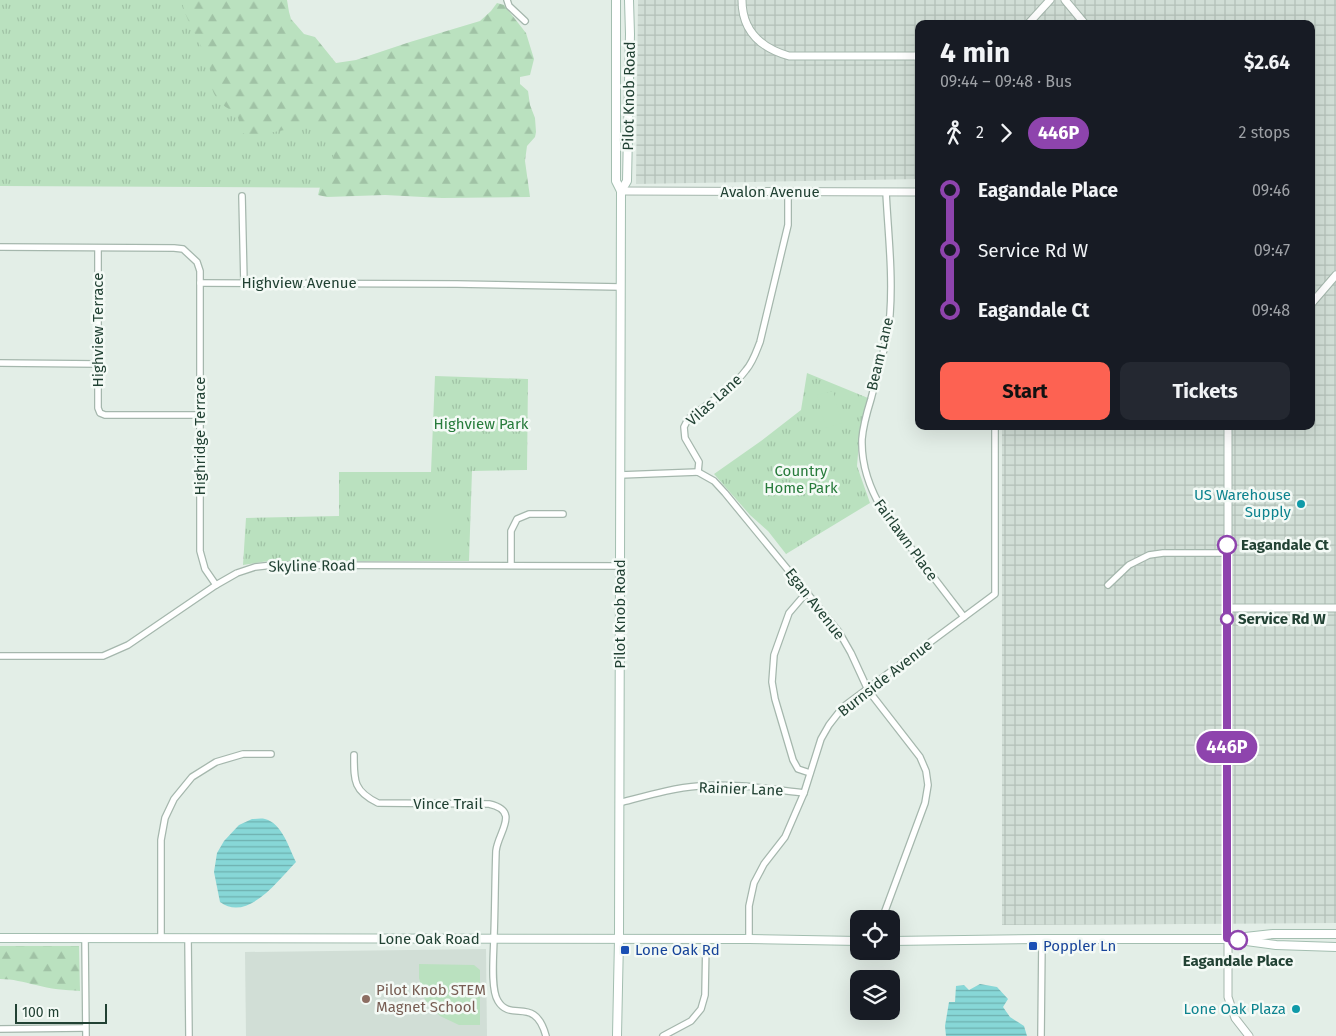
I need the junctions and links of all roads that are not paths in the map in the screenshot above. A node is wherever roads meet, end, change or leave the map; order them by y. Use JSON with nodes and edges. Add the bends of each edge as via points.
{"nodes":[{"id":1,"x":507,"y":0,"type":"edge"},
{"id":2,"x":616,"y":0,"type":"edge"},
{"id":3,"x":629,"y":0,"type":"edge"},
{"id":4,"x":742,"y":0,"type":"edge"},
{"id":5,"x":1050,"y":0,"type":"edge"},
{"id":6,"x":1064,"y":0,"type":"edge"},
{"id":7,"x":1032,"y":20,"type":"edge"},
{"id":8,"x":1082,"y":20,"type":"edge"},
{"id":9,"x":525,"y":21,"type":"dead end"},
{"id":10,"x":915,"y":56,"type":"edge"},
{"id":11,"x":628,"y":133,"type":"junction"},
{"id":12,"x":616,"y":134,"type":"junction"},
{"id":13,"x":621,"y":192,"type":"junction"},
{"id":14,"x":788,"y":192,"type":"junction"},
{"id":15,"x":886,"y":192,"type":"junction"},
{"id":16,"x":915,"y":192,"type":"edge"},
{"id":17,"x":242,"y":196,"type":"dead end"},
{"id":18,"x":0,"y":247,"type":"edge"},
{"id":19,"x":98,"y":248,"type":"junction"},
{"id":20,"x":1336,"y":275,"type":"edge"},
{"id":21,"x":244,"y":283,"type":"junction"},
{"id":22,"x":200,"y":284,"type":"junction"},
{"id":23,"x":620,"y":287,"type":"junction"},
{"id":24,"x":1315,"y":299,"type":"edge"},
{"id":25,"x":0,"y":364,"type":"edge"},
{"id":26,"x":98,"y":364,"type":"junction"},
{"id":27,"x":200,"y":415,"type":"junction"},
{"id":28,"x":995,"y":430,"type":"edge"},
{"id":29,"x":1228,"y":430,"type":"edge"},
{"id":30,"x":863,"y":456,"type":"joint"},
{"id":31,"x":698,"y":472,"type":"junction"},
{"id":32,"x":620,"y":475,"type":"junction"},
{"id":33,"x":563,"y":514,"type":"dead end"},
{"id":34,"x":1227,"y":553,"type":"junction"},
{"id":35,"x":511,"y":565,"type":"junction"},
{"id":36,"x":620,"y":566,"type":"junction"},
{"id":37,"x":216,"y":585,"type":"junction"},
{"id":38,"x":1108,"y":585,"type":"dead end"},
{"id":39,"x":808,"y":593,"type":"junction"},
{"id":40,"x":1227,"y":608,"type":"junction"},
{"id":41,"x":1336,"y":608,"type":"edge"},
{"id":42,"x":964,"y":617,"type":"junction"},
{"id":43,"x":0,"y":656,"type":"edge"},
{"id":44,"x":868,"y":690,"type":"junction"},
{"id":45,"x":271,"y":754,"type":"dead end"},
{"id":46,"x":354,"y":755,"type":"dead end"},
{"id":47,"x":810,"y":773,"type":"junction"},
{"id":48,"x":804,"y":792,"type":"junction"},
{"id":49,"x":619,"y":803,"type":"junction"},
{"id":50,"x":885,"y":910,"type":"edge"},
{"id":51,"x":1336,"y":934,"type":"edge"},
{"id":52,"x":0,"y":938,"type":"edge"},
{"id":53,"x":85,"y":938,"type":"junction"},
{"id":54,"x":161,"y":938,"type":"junction"},
{"id":55,"x":188,"y":938,"type":"junction"},
{"id":56,"x":1227,"y":938,"type":"junction"},
{"id":57,"x":494,"y":939,"type":"junction"},
{"id":58,"x":619,"y":939,"type":"junction"},
{"id":59,"x":706,"y":939,"type":"junction"},
{"id":60,"x":749,"y":939,"type":"junction"},
{"id":61,"x":1042,"y":939,"type":"junction"},
{"id":62,"x":850,"y":941,"type":"edge"},
{"id":63,"x":900,"y":941,"type":"edge"},
{"id":64,"x":1336,"y":947,"type":"edge"},
{"id":65,"x":85,"y":1028,"type":"junction"},
{"id":66,"x":0,"y":1029,"type":"edge"},
{"id":67,"x":86,"y":1036,"type":"edge"},
{"id":68,"x":189,"y":1036,"type":"edge"},
{"id":69,"x":546,"y":1036,"type":"edge"},
{"id":70,"x":617,"y":1036,"type":"edge"},
{"id":71,"x":663,"y":1036,"type":"edge"},
{"id":72,"x":1041,"y":1036,"type":"edge"},
{"id":73,"x":1249,"y":1036,"type":"edge"}],
"edges":[{"from":1,"to":9,"type":"street"},
{"from":2,"to":12,"type":"main road","name":"Pilot Knob Road"},
{"from":3,"to":11,"type":"main road","name":"Pilot Knob Road"},
{"from":4,"to":10,"type":"street","via":[[747,23],[754,35],[779,53],[789,56]]},
{"from":5,"to":7,"type":"street"},
{"from":6,"to":8,"type":"street"},
{"from":11,"to":12,"type":"street"},
{"from":11,"to":13,"type":"main road","name":"Pilot Knob Road","via":[[627,181]]},
{"from":12,"to":13,"type":"main road","name":"Pilot Knob Road","via":[[616,181]]},
{"from":13,"to":14,"type":"street","name":"Avalon Avenue"},
{"from":13,"to":23,"type":"main road","name":"Pilot Knob Road"},
{"from":14,"to":15,"type":"street","name":"Avalon Avenue"},
{"from":14,"to":31,"type":"street","name":"Vilas Lane","via":[[788,225],[755,356],[736,381],[688,419],[684,427],[699,462]]},
{"from":15,"to":16,"type":"street","name":"Avalon Avenue"},
{"from":15,"to":30,"type":"street","name":"Beam Lane","via":[[890,315],[862,438]]},
{"from":17,"to":21,"type":"street"},
{"from":18,"to":19,"type":"street"},
{"from":19,"to":22,"type":"street","via":[[183,250],[197,262]]},
{"from":19,"to":26,"type":"street","name":"Highview Terrace"},
{"from":20,"to":24,"type":"street"},
{"from":21,"to":22,"type":"street","name":"Highview Avenue"},
{"from":21,"to":23,"type":"street","name":"Highview Avenue"},
{"from":22,"to":27,"type":"street","name":"Highridge Terrace"},
{"from":23,"to":32,"type":"main road","name":"Pilot Knob Road"},
{"from":25,"to":26,"type":"street"},
{"from":26,"to":27,"type":"street","name":"Highview Terrace","via":[[100,413]]},
{"from":27,"to":37,"type":"street","name":"Highridge Terrace","via":[[200,551],[205,569]]},
{"from":28,"to":42,"type":"street","name":"Burnside Avenue","via":[[995,594]]},
{"from":29,"to":34,"type":"street"},
{"from":30,"to":42,"type":"street","name":"Fairlawn Place","via":[[868,481],[885,514]]},
{"from":31,"to":32,"type":"street"},
{"from":31,"to":39,"type":"street","name":"Egan Avenue","via":[[714,481]]},
{"from":32,"to":36,"type":"main road","name":"Pilot Knob Road"},
{"from":33,"to":35,"type":"street","via":[[529,514],[517,519],[512,531]]},
{"from":34,"to":38,"type":"street","via":[[1149,555],[1130,564]]},
{"from":34,"to":40,"type":"street"},
{"from":35,"to":36,"type":"street","name":"Skyline Road"},
{"from":35,"to":37,"type":"street","name":"Skyline Road","via":[[273,565],[237,573]]},
{"from":36,"to":49,"type":"main road","name":"Pilot Knob Road"},
{"from":37,"to":43,"type":"street","name":"Skyline Road","via":[[128,645],[103,656]]},
{"from":39,"to":44,"type":"street","name":"Egan Avenue","via":[[839,632]]},
{"from":39,"to":47,"type":"street","via":[[789,613],[774,655],[772,682],[793,760],[798,769]]},
{"from":40,"to":41,"type":"street"},
{"from":40,"to":56,"type":"street"},
{"from":42,"to":44,"type":"street","name":"Burnside Avenue"},
{"from":44,"to":47,"type":"street","name":"Burnside Avenue","via":[[844,707],[829,725]]},
{"from":44,"to":50,"type":"street","name":"Egan Avenue","via":[[920,757],[928,785],[925,803]]},
{"from":45,"to":54,"type":"street","via":[[243,754],[216,762],[192,777],[174,799],[165,818],[161,840]]},
{"from":46,"to":57,"type":"street","name":"Vince Trail","via":[[356,784],[368,798],[378,803],[489,804],[504,811],[506,825],[496,844]]},
{"from":47,"to":48,"type":"street","name":"Burnside Avenue"},
{"from":48,"to":49,"type":"street","name":"Rainier Lane","via":[[700,786]]},
{"from":48,"to":60,"type":"street","name":"Burnside Avenue","via":[[785,837],[754,883],[749,906]]},
{"from":49,"to":58,"type":"main road","name":"Pilot Knob Road"},
{"from":51,"to":56,"type":"main road"},
{"from":52,"to":53,"type":"main road","name":"Lone Oak Road"},
{"from":53,"to":54,"type":"main road","name":"Lone Oak Road"},
{"from":53,"to":65,"type":"street"},
{"from":54,"to":55,"type":"main road","name":"Lone Oak Road"},
{"from":55,"to":57,"type":"main road","name":"Lone Oak Road"},
{"from":55,"to":68,"type":"street"},
{"from":56,"to":61,"type":"main road"},
{"from":56,"to":64,"type":"main road","via":[[1276,945]]},
{"from":56,"to":73,"type":"street","via":[[1228,997],[1235,1018]]},
{"from":57,"to":58,"type":"main road","name":"Lone Oak Road"},
{"from":57,"to":69,"type":"street","via":[[494,990],[498,1001],[507,1009],[536,1016]]},
{"from":58,"to":59,"type":"main road","name":"Lone Oak Road"},
{"from":58,"to":70,"type":"main road","name":"Pilot Knob Road"},
{"from":59,"to":60,"type":"main road","name":"Lone Oak Road"},
{"from":59,"to":71,"type":"street","via":[[702,1009],[691,1021]]},
{"from":60,"to":62,"type":"main road","name":"Lone Oak Road"},
{"from":61,"to":63,"type":"main road"},
{"from":61,"to":72,"type":"street"},
{"from":65,"to":66,"type":"street"},
{"from":65,"to":67,"type":"street"}]}
